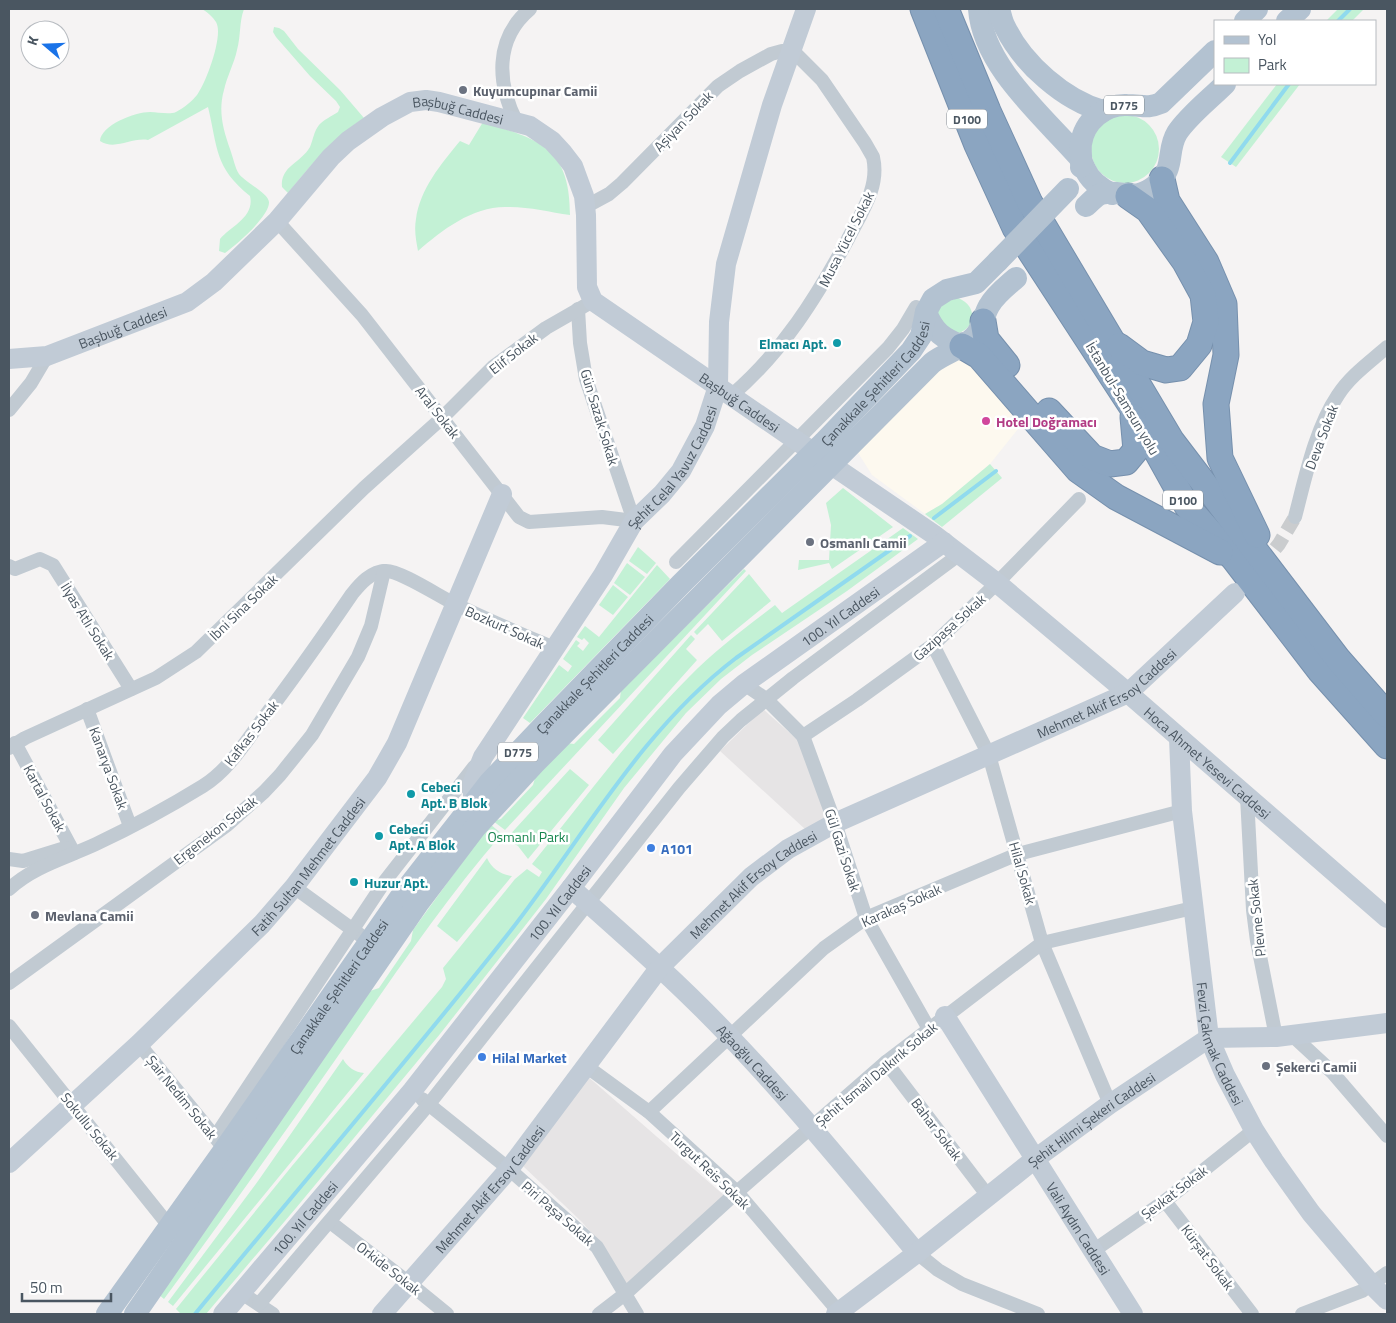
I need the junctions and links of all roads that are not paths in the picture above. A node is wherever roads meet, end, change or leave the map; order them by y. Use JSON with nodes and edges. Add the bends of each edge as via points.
{"nodes":[{"id":1,"x":530,"y":9,"type":"edge"},
{"id":2,"x":806,"y":9,"type":"edge"},
{"id":3,"x":923,"y":9,"type":"edge"},
{"id":4,"x":946,"y":9,"type":"edge"},
{"id":5,"x":979,"y":9,"type":"edge"},
{"id":6,"x":999,"y":9,"type":"edge"},
{"id":7,"x":1257,"y":9,"type":"edge"},
{"id":8,"x":1300,"y":9,"type":"edge"},
{"id":9,"x":1246,"y":20,"type":"edge"},
{"id":10,"x":1288,"y":20,"type":"edge"},
{"id":11,"x":790,"y":51,"type":"junction"},
{"id":12,"x":1214,"y":52,"type":"edge"},
{"id":13,"x":1224,"y":85,"type":"edge"},
{"id":14,"x":1146,"y":107,"type":"junction"},
{"id":15,"x":1103,"y":111,"type":"junction"},
{"id":16,"x":517,"y":123,"type":"junction"},
{"id":17,"x":1172,"y":146,"type":"junction"},
{"id":18,"x":1082,"y":161,"type":"junction"},
{"id":19,"x":1162,"y":179,"type":"junction"},
{"id":20,"x":1120,"y":195,"type":"junction"},
{"id":21,"x":1086,"y":206,"type":"dead end"},
{"id":22,"x":585,"y":207,"type":"junction"},
{"id":23,"x":277,"y":221,"type":"junction"},
{"id":24,"x":1016,"y":278,"type":"dead end"},
{"id":25,"x":955,"y":288,"type":"junction"},
{"id":26,"x":585,"y":305,"type":"junction"},
{"id":27,"x":921,"y":310,"type":"junction"},
{"id":28,"x":983,"y":321,"type":"junction"},
{"id":29,"x":1113,"y":341,"type":"junction"},
{"id":30,"x":962,"y":346,"type":"junction"},
{"id":31,"x":1387,"y":347,"type":"edge"},
{"id":32,"x":48,"y":356,"type":"junction"},
{"id":33,"x":9,"y":359,"type":"edge"},
{"id":34,"x":725,"y":391,"type":"junction"},
{"id":35,"x":1133,"y":409,"type":"junction"},
{"id":36,"x":9,"y":410,"type":"edge"},
{"id":37,"x":442,"y":418,"type":"junction"},
{"id":38,"x":813,"y":452,"type":"junction"},
{"id":39,"x":502,"y":494,"type":"junction"},
{"id":40,"x":1079,"y":499,"type":"dead end"},
{"id":41,"x":735,"y":516,"type":"junction"},
{"id":42,"x":1295,"y":517,"type":"tunnel mouth"},
{"id":43,"x":911,"y":518,"type":"joint"},
{"id":44,"x":634,"y":521,"type":"junction"},
{"id":45,"x":946,"y":543,"type":"junction"},
{"id":46,"x":1234,"y":559,"type":"junction"},
{"id":47,"x":676,"y":562,"type":"dead end"},
{"id":48,"x":12,"y":567,"type":"edge"},
{"id":49,"x":384,"y":571,"type":"junction"},
{"id":50,"x":1279,"y":582,"type":"junction"},
{"id":51,"x":997,"y":583,"type":"junction"},
{"id":52,"x":1235,"y":593,"type":"dead end"},
{"id":53,"x":456,"y":605,"type":"junction"},
{"id":54,"x":933,"y":645,"type":"junction"},
{"id":55,"x":554,"y":648,"type":"junction"},
{"id":56,"x":744,"y":684,"type":"junction"},
{"id":57,"x":131,"y":689,"type":"junction"},
{"id":58,"x":1128,"y":693,"type":"junction"},
{"id":59,"x":766,"y":699,"type":"junction"},
{"id":60,"x":87,"y":709,"type":"junction"},
{"id":61,"x":1387,"y":715,"type":"edge"},
{"id":62,"x":803,"y":736,"type":"junction"},
{"id":63,"x":1180,"y":738,"type":"junction"},
{"id":64,"x":12,"y":745,"type":"edge"},
{"id":65,"x":1387,"y":746,"type":"edge"},
{"id":66,"x":989,"y":755,"type":"junction"},
{"id":67,"x":483,"y":757,"type":"junction"},
{"id":68,"x":1247,"y":797,"type":"junction"},
{"id":69,"x":1182,"y":811,"type":"junction"},
{"id":70,"x":470,"y":816,"type":"junction"},
{"id":71,"x":835,"y":823,"type":"junction"},
{"id":72,"x":130,"y":826,"type":"junction"},
{"id":73,"x":72,"y":850,"type":"junction"},
{"id":74,"x":1018,"y":854,"type":"junction"},
{"id":75,"x":9,"y":859,"type":"edge"},
{"id":76,"x":294,"y":886,"type":"junction"},
{"id":77,"x":571,"y":888,"type":"junction"},
{"id":78,"x":9,"y":889,"type":"edge"},
{"id":79,"x":589,"y":904,"type":"junction"},
{"id":80,"x":1193,"y":908,"type":"junction"},
{"id":81,"x":866,"y":918,"type":"junction"},
{"id":82,"x":1387,"y":918,"type":"edge"},
{"id":83,"x":360,"y":936,"type":"junction"},
{"id":84,"x":1042,"y":943,"type":"junction"},
{"id":85,"x":660,"y":967,"type":"junction"},
{"id":86,"x":9,"y":983,"type":"edge"},
{"id":87,"x":946,"y":1016,"type":"junction"},
{"id":88,"x":1387,"y":1023,"type":"edge"},
{"id":89,"x":9,"y":1026,"type":"edge"},
{"id":90,"x":929,"y":1029,"type":"junction"},
{"id":91,"x":729,"y":1036,"type":"junction"},
{"id":92,"x":1284,"y":1036,"type":"junction"},
{"id":93,"x":1209,"y":1038,"type":"junction"},
{"id":94,"x":139,"y":1044,"type":"junction"},
{"id":95,"x":886,"y":1062,"type":"junction"},
{"id":96,"x":586,"y":1066,"type":"junction"},
{"id":97,"x":412,"y":1091,"type":"junction"},
{"id":98,"x":73,"y":1104,"type":"junction"},
{"id":99,"x":429,"y":1104,"type":"junction"},
{"id":100,"x":1110,"y":1104,"type":"junction"},
{"id":101,"x":649,"y":1112,"type":"junction"},
{"id":102,"x":812,"y":1128,"type":"junction"},
{"id":103,"x":1254,"y":1130,"type":"junction"},
{"id":104,"x":1387,"y":1136,"type":"edge"},
{"id":105,"x":220,"y":1143,"type":"junction"},
{"id":106,"x":1035,"y":1159,"type":"junction"},
{"id":107,"x":9,"y":1163,"type":"edge"},
{"id":108,"x":509,"y":1169,"type":"junction"},
{"id":109,"x":737,"y":1192,"type":"junction"},
{"id":110,"x":988,"y":1196,"type":"junction"},
{"id":111,"x":1165,"y":1201,"type":"junction"},
{"id":112,"x":330,"y":1222,"type":"junction"},
{"id":113,"x":170,"y":1227,"type":"junction"},
{"id":114,"x":1093,"y":1251,"type":"junction"},
{"id":115,"x":918,"y":1253,"type":"junction"},
{"id":116,"x":1380,"y":1279,"type":"edge"},
{"id":117,"x":131,"y":1282,"type":"junction"},
{"id":118,"x":409,"y":1282,"type":"junction"},
{"id":119,"x":240,"y":1292,"type":"junction"},
{"id":120,"x":625,"y":1294,"type":"junction"},
{"id":121,"x":149,"y":1295,"type":"junction"},
{"id":122,"x":1387,"y":1300,"type":"edge"},
{"id":123,"x":259,"y":1304,"type":"junction"},
{"id":124,"x":838,"y":1313,"type":"edge"},
{"id":125,"x":107,"y":1314,"type":"edge"},
{"id":126,"x":135,"y":1314,"type":"edge"},
{"id":127,"x":223,"y":1314,"type":"edge"},
{"id":128,"x":273,"y":1314,"type":"edge"},
{"id":129,"x":382,"y":1314,"type":"edge"},
{"id":130,"x":447,"y":1314,"type":"edge"},
{"id":131,"x":599,"y":1314,"type":"edge"},
{"id":132,"x":638,"y":1314,"type":"edge"},
{"id":133,"x":1038,"y":1314,"type":"edge"},
{"id":134,"x":1134,"y":1314,"type":"edge"},
{"id":135,"x":1252,"y":1314,"type":"edge"},
{"id":136,"x":1302,"y":1314,"type":"edge"}],
"edges":[{"from":1,"to":16,"type":"street","via":[[510,31],[502,60],[505,92]]},
{"from":2,"to":11,"type":"street","name":"Şehit Celal Yavuz Caddesi"},
{"from":3,"to":35,"type":"highway","name":"İstanbul-Samsun yolu","number":"D100","via":[[977,145],[1015,228]]},
{"from":4,"to":29,"type":"highway","name":"İstanbul-Samsun yolu","number":"D100","via":[[1030,203]]},
{"from":5,"to":18,"type":"main road","via":[[984,34],[1005,73]]},
{"from":6,"to":15,"type":"main road","via":[[1004,26],[1033,66],[1074,100]]},
{"from":7,"to":9,"type":"main road"},
{"from":8,"to":10,"type":"main road"},
{"from":11,"to":22,"type":"street","name":"Aşiyan Sokak","via":[[771,54],[718,86],[610,194]]},
{"from":11,"to":34,"type":"street","name":"Şehit Celal Yavuz Caddesi","via":[[726,264],[719,322]]},
{"from":11,"to":34,"type":"street","name":"Musa Yücel Sokak","via":[[826,85],[866,143],[874,162],[874,183],[808,309],[764,365]]},
{"from":12,"to":14,"type":"main road","number":"D775","via":[[1169,97],[1157,105]]},
{"from":13,"to":17,"type":"main road","via":[[1182,126]]},
{"from":14,"to":15,"type":"main road","number":"D775","via":[[1122,105]]},
{"from":14,"to":17,"type":"main road","via":[[1164,124]]},
{"from":15,"to":18,"type":"main road","number":"D775","via":[[1084,132]]},
{"from":16,"to":22,"type":"street","name":"Başbuğ Caddesi","via":[[541,132],[563,153],[579,180]]},
{"from":16,"to":23,"type":"street","name":"Başbuğ Caddesi","via":[[439,102],[410,102],[348,141]]},
{"from":17,"to":19,"type":"main road","via":[[1170,165]]},
{"from":18,"to":20,"type":"main road","via":[[1096,184]]},
{"from":18,"to":25,"type":"main road","name":"Çanakkale Şehitleri Caddesi","number":"D775","bridge":true,"via":[[1080,171],[1068,189],[976,283]]},
{"from":19,"to":20,"type":"main road","via":[[1143,193]]},
{"from":19,"to":50,"type":"highway","via":[[1167,201],[1206,262],[1224,304],[1226,355],[1216,404],[1220,458]]},
{"from":20,"to":21,"type":"main road","via":[[1102,194]]},
{"from":20,"to":29,"type":"highway","via":[[1148,210],[1185,262],[1203,295],[1206,322],[1199,346],[1180,368],[1166,370],[1142,363]]},
{"from":22,"to":26,"type":"street","name":"Başbuğ Caddesi"},
{"from":23,"to":32,"type":"street","name":"Başbuğ Caddesi","via":[[214,282],[187,302]]},
{"from":23,"to":37,"type":"street","name":"Aral Sokak","via":[[362,315]]},
{"from":24,"to":28,"type":"main road","name":"Çanakkale Şehitleri Caddesi","number":"D775","via":[[989,306]]},
{"from":25,"to":27,"type":"main road","name":"Çanakkale Şehitleri Caddesi","number":"D775","via":[[938,294]]},
{"from":25,"to":28,"type":"main road","via":[[977,299]]},
{"from":26,"to":34,"type":"street","name":"Başbuğ Caddesi","via":[[606,312]]},
{"from":26,"to":37,"type":"street","name":"Elif Sokak","via":[[512,351]]},
{"from":26,"to":44,"type":"street","name":"Gün Sazak Sokak","via":[[580,343],[586,379]]},
{"from":27,"to":30,"type":"main road","via":[[938,333]]},
{"from":27,"to":38,"type":"main road","name":"Çanakkale Şehitleri Caddesi","number":"D775","via":[[920,336],[911,351]]},
{"from":28,"to":30,"type":"main road","name":"Çanakkale Şehitleri Caddesi","number":"D775","via":[[975,337]]},
{"from":28,"to":35,"type":"highway","via":[[989,344],[1092,457],[1110,464],[1126,462],[1136,450]]},
{"from":29,"to":50,"type":"highway","name":"İstanbul-Samsun yolu","number":"D100","via":[[1171,440]]},
{"from":30,"to":38,"type":"main road","name":"Çanakkale Şehitleri Caddesi","number":"D775","via":[[946,353]]},
{"from":30,"to":46,"type":"highway","via":[[979,356],[1078,470],[1116,497]]},
{"from":31,"to":42,"type":"street","name":"Deva Sokak","via":[[1337,396],[1313,449]]},
{"from":32,"to":33,"type":"street","name":"Başbuğ Caddesi"},
{"from":32,"to":36,"type":"street"},
{"from":34,"to":38,"type":"street","name":"Başbuğ Caddesi"},
{"from":34,"to":44,"type":"street","name":"Şehit Celal Yavuz Caddesi","via":[[681,471]]},
{"from":35,"to":46,"type":"highway","name":"İstanbul-Samsun yolu","number":"D100","via":[[1187,506]]},
{"from":37,"to":39,"type":"street","name":"Aral Sokak"},
{"from":37,"to":57,"type":"street","name":"İbni Sina Sokak","via":[[364,488],[196,652],[156,678]]},
{"from":38,"to":41,"type":"main road","name":"Çanakkale Şehitleri Caddesi","number":"D775"},
{"from":38,"to":43,"type":"street","name":"Başbuğ Caddesi"},
{"from":38,"to":70,"type":"main road","name":"Çanakkale Şehitleri Caddesi","number":"D775","via":[[534,764]]},
{"from":39,"to":44,"type":"street","name":"Aral Sokak","via":[[519,517],[530,522],[602,517]]},
{"from":39,"to":53,"type":"street","name":"Fatih Sultan Mehmet Caddesi"},
{"from":40,"to":51,"type":"street","name":"Gazipaşa Sokak"},
{"from":41,"to":47,"type":"street","name":"Çanakkale Şehitleri Caddesi"},
{"from":41,"to":70,"type":"main road","name":"Çanakkale Şehitleri Caddesi","number":"D775","via":[[490,782]]},
{"from":43,"to":45,"type":"street","name":"Hoca Ahmet Yesevi Caddesi"},
{"from":44,"to":55,"type":"street","name":"Şehit Celal Yavuz Caddesi","via":[[603,575]]},
{"from":45,"to":51,"type":"street","name":"Hoca Ahmet Yesevi Caddesi"},
{"from":45,"to":56,"type":"street","name":"100. Yıl Caddesi"},
{"from":45,"to":59,"type":"street","name":"100. Yıl Caddesi"},
{"from":46,"to":65,"type":"highway","name":"İstanbul-Samsun yolu","number":"D100","via":[[1320,671]]},
{"from":48,"to":57,"type":"street","name":"İlyas Atlı Sokak","via":[[40,559],[56,570]]},
{"from":49,"to":53,"type":"street","via":[[397,574]]},
{"from":49,"to":72,"type":"street","name":"Kafkas Sokak","via":[[372,575],[356,589],[227,766],[204,785]]},
{"from":49,"to":86,"type":"street","name":"Ergenekon Sokak","via":[[371,626],[358,657],[312,735],[280,775],[227,825]]},
{"from":50,"to":61,"type":"highway","name":"İstanbul-Samsun yolu","number":"D100","via":[[1338,659]]},
{"from":51,"to":54,"type":"street","name":"Gazipaşa Sokak"},
{"from":51,"to":58,"type":"street","name":"Hoca Ahmet Yesevi Caddesi"},
{"from":52,"to":58,"type":"street","name":"Mehmet Akif Ersoy Caddesi"},
{"from":53,"to":55,"type":"street","name":"Bozkurt Sokak"},
{"from":53,"to":76,"type":"street","name":"Fatih Sultan Mehmet Caddesi","via":[[391,755]]},
{"from":54,"to":62,"type":"street","name":"Gazipaşa Sokak"},
{"from":54,"to":66,"type":"street","name":"Hilal Sokak"},
{"from":55,"to":67,"type":"street","name":"Şehit Celal Yavuz Caddesi"},
{"from":56,"to":59,"type":"street","name":"Gül Gazi Sokak"},
{"from":56,"to":77,"type":"street","name":"100. Yıl Caddesi","via":[[719,705],[673,754]]},
{"from":57,"to":60,"type":"street","name":"İbni Sina Sokak"},
{"from":58,"to":63,"type":"street","name":"Hoca Ahmet Yesevi Caddesi"},
{"from":58,"to":66,"type":"street","name":"Mehmet Akif Ersoy Caddesi"},
{"from":59,"to":62,"type":"street","name":"Gül Gazi Sokak"},
{"from":59,"to":79,"type":"street","name":"100. Yıl Caddesi","via":[[711,750]]},
{"from":60,"to":64,"type":"street","name":"İbni Sina Sokak"},
{"from":60,"to":72,"type":"street","name":"Kanarya Sokak"},
{"from":62,"to":71,"type":"street","name":"Gül Gazi Sokak"},
{"from":63,"to":68,"type":"street","name":"Hoca Ahmet Yesevi Caddesi"},
{"from":63,"to":69,"type":"street","name":"Fevzi Çakmak Caddesi"},
{"from":64,"to":73,"type":"street","name":"Kartal Sokak"},
{"from":66,"to":71,"type":"street","name":"Mehmet Akif Ersoy Caddesi"},
{"from":66,"to":74,"type":"street","name":"Hilal Sokak"},
{"from":67,"to":70,"type":"street","name":"Şehit Celal Yavuz Caddesi","via":[[472,782]]},
{"from":67,"to":83,"type":"street","name":"Çanakkale Şehitleri Caddesi","via":[[403,856]]},
{"from":68,"to":82,"type":"street","name":"Hoca Ahmet Yesevi Caddesi"},
{"from":68,"to":92,"type":"street","name":"Plevne Sokak","via":[[1257,941]]},
{"from":69,"to":74,"type":"street","name":"Karakaş Sokak"},
{"from":69,"to":80,"type":"street","name":"Fevzi Çakmak Caddesi"},
{"from":70,"to":83,"type":"main road","name":"Çanakkale Şehitleri Caddesi","number":"D775","via":[[404,892]]},
{"from":70,"to":121,"type":"main road","name":"Çanakkale Şehitleri Caddesi","number":"D775","via":[[419,902]]},
{"from":71,"to":81,"type":"street","name":"Gül Gazi Sokak"},
{"from":71,"to":85,"type":"street","name":"Mehmet Akif Ersoy Caddesi","via":[[769,862]]},
{"from":72,"to":73,"type":"street","name":"Kafkas Sokak","via":[[95,845]]},
{"from":73,"to":75,"type":"street","via":[[23,861]]},
{"from":73,"to":78,"type":"street","name":"Kafkas Sokak","via":[[31,872]]},
{"from":74,"to":81,"type":"street","name":"Karakaş Sokak"},
{"from":74,"to":84,"type":"street","name":"Hilal Sokak"},
{"from":76,"to":83,"type":"street"},
{"from":76,"to":94,"type":"street","name":"Fatih Sultan Mehmet Caddesi","via":[[256,930]]},
{"from":77,"to":79,"type":"street","name":"Ağaoğlu Caddesi"},
{"from":77,"to":97,"type":"street","name":"100. Yıl Caddesi"},
{"from":79,"to":85,"type":"street","name":"Ağaoğlu Caddesi"},
{"from":79,"to":99,"type":"street","name":"100. Yıl Caddesi"},
{"from":80,"to":84,"type":"street","name":"Şehit İsmail Dalkırık Sokak"},
{"from":80,"to":93,"type":"street","name":"Fevzi Çakmak Caddesi"},
{"from":81,"to":90,"type":"street","name":"Gül Gazi Sokak"},
{"from":81,"to":91,"type":"street","name":"Karakaş Sokak","via":[[824,948]]},
{"from":83,"to":105,"type":"main road","name":"Çanakkale Şehitleri Caddesi","number":"D775"},
{"from":84,"to":87,"type":"street","name":"Şehit İsmail Dalkırık Sokak"},
{"from":84,"to":100,"type":"street","name":"Hilal Sokak"},
{"from":85,"to":91,"type":"street","name":"Ağaoğlu Caddesi"},
{"from":85,"to":96,"type":"street","name":"Mehmet Akif Ersoy Caddesi"},
{"from":87,"to":90,"type":"street","name":"Şehit İsmail Dalkırık Sokak"},
{"from":87,"to":106,"type":"street","name":"Vali Aydın Caddesi"},
{"from":88,"to":92,"type":"street"},
{"from":89,"to":98,"type":"street","name":"Sokullu Sokak"},
{"from":90,"to":95,"type":"street","name":"Şehit İsmail Dalkırık Sokak"},
{"from":91,"to":101,"type":"street","name":"Karakaş Sokak"},
{"from":91,"to":102,"type":"street","name":"Ağaoğlu Caddesi"},
{"from":92,"to":93,"type":"street"},
{"from":92,"to":104,"type":"street","via":[[1332,1072]]},
{"from":93,"to":100,"type":"street","name":"Şehit Hilmi Şekeri Caddesi"},
{"from":93,"to":103,"type":"street","name":"Fevzi Çakmak Caddesi"},
{"from":94,"to":98,"type":"street","name":"Fatih Sultan Mehmet Caddesi"},
{"from":94,"to":105,"type":"street","name":"Şair Nedim Sokak"},
{"from":95,"to":102,"type":"street","name":"Şehit İsmail Dalkırık Sokak"},
{"from":95,"to":110,"type":"street","name":"Bahar Sokak"},
{"from":96,"to":101,"type":"street","name":"Turgut Reis Sokak"},
{"from":96,"to":108,"type":"street","name":"Mehmet Akif Ersoy Caddesi"},
{"from":97,"to":99,"type":"street","name":"Piri Paşa Sokak"},
{"from":97,"to":119,"type":"street","name":"100. Yıl Caddesi"},
{"from":98,"to":107,"type":"street","name":"Fatih Sultan Mehmet Caddesi"},
{"from":98,"to":113,"type":"street","name":"Sokullu Sokak"},
{"from":99,"to":108,"type":"street","name":"Piri Paşa Sokak"},
{"from":99,"to":112,"type":"street","name":"100. Yıl Caddesi"},
{"from":100,"to":106,"type":"street","name":"Şehit Hilmi Şekeri Caddesi"},
{"from":101,"to":109,"type":"street","name":"Turgut Reis Sokak"},
{"from":102,"to":109,"type":"street","name":"Şehit İsmail Dalkırık Sokak"},
{"from":102,"to":115,"type":"street","name":"Ağaoğlu Caddesi"},
{"from":103,"to":111,"type":"street","name":"Şevkat Sokak"},
{"from":103,"to":116,"type":"street","name":"Fevzi Çakmak Caddesi","via":[[1301,1199]]},
{"from":105,"to":113,"type":"main road","name":"Çanakkale Şehitleri Caddesi","number":"D775"},
{"from":106,"to":110,"type":"street","name":"Şehit Hilmi Şekeri Caddesi"},
{"from":106,"to":114,"type":"street","name":"Vali Aydın Caddesi"},
{"from":108,"to":118,"type":"street","name":"Mehmet Akif Ersoy Caddesi"},
{"from":108,"to":120,"type":"street","name":"Piri Paşa Sokak","via":[[597,1247]]},
{"from":109,"to":120,"type":"street","name":"Şehit İsmail Dalkırık Sokak"},
{"from":109,"to":124,"type":"street","name":"Turgut Reis Sokak"},
{"from":110,"to":115,"type":"street","name":"Şehit Hilmi Şekeri Caddesi"},
{"from":111,"to":114,"type":"street","name":"Şevkat Sokak"},
{"from":111,"to":135,"type":"street","name":"Kürşat Sokak"},
{"from":112,"to":118,"type":"street","name":"Orkide Sokak"},
{"from":112,"to":123,"type":"street","name":"100. Yıl Caddesi"},
{"from":113,"to":117,"type":"main road","name":"Çanakkale Şehitleri Caddesi","number":"D775"},
{"from":114,"to":134,"type":"street","name":"Vali Aydın Caddesi"},
{"from":115,"to":124,"type":"street","name":"Şehit Hilmi Şekeri Caddesi"},
{"from":115,"to":133,"type":"street","via":[[962,1284]]},
{"from":116,"to":122,"type":"street","name":"Fevzi Çakmak Caddesi"},
{"from":116,"to":136,"type":"street","via":[[1350,1296]]},
{"from":117,"to":121,"type":"main road"},
{"from":117,"to":125,"type":"main road","name":"Çanakkale Şehitleri Caddesi","number":"D775"},
{"from":118,"to":129,"type":"street","name":"Mehmet Akif Ersoy Caddesi"},
{"from":118,"to":130,"type":"street","name":"Orkide Sokak"},
{"from":119,"to":123,"type":"street"},
{"from":119,"to":127,"type":"street","name":"100. Yıl Caddesi"},
{"from":120,"to":131,"type":"street","name":"Şehit İsmail Dalkırık Sokak"},
{"from":120,"to":132,"type":"street","name":"Piri Paşa Sokak"},
{"from":121,"to":126,"type":"main road","name":"Çanakkale Şehitleri Caddesi","number":"D775"},
{"from":123,"to":128,"type":"street"}]}
